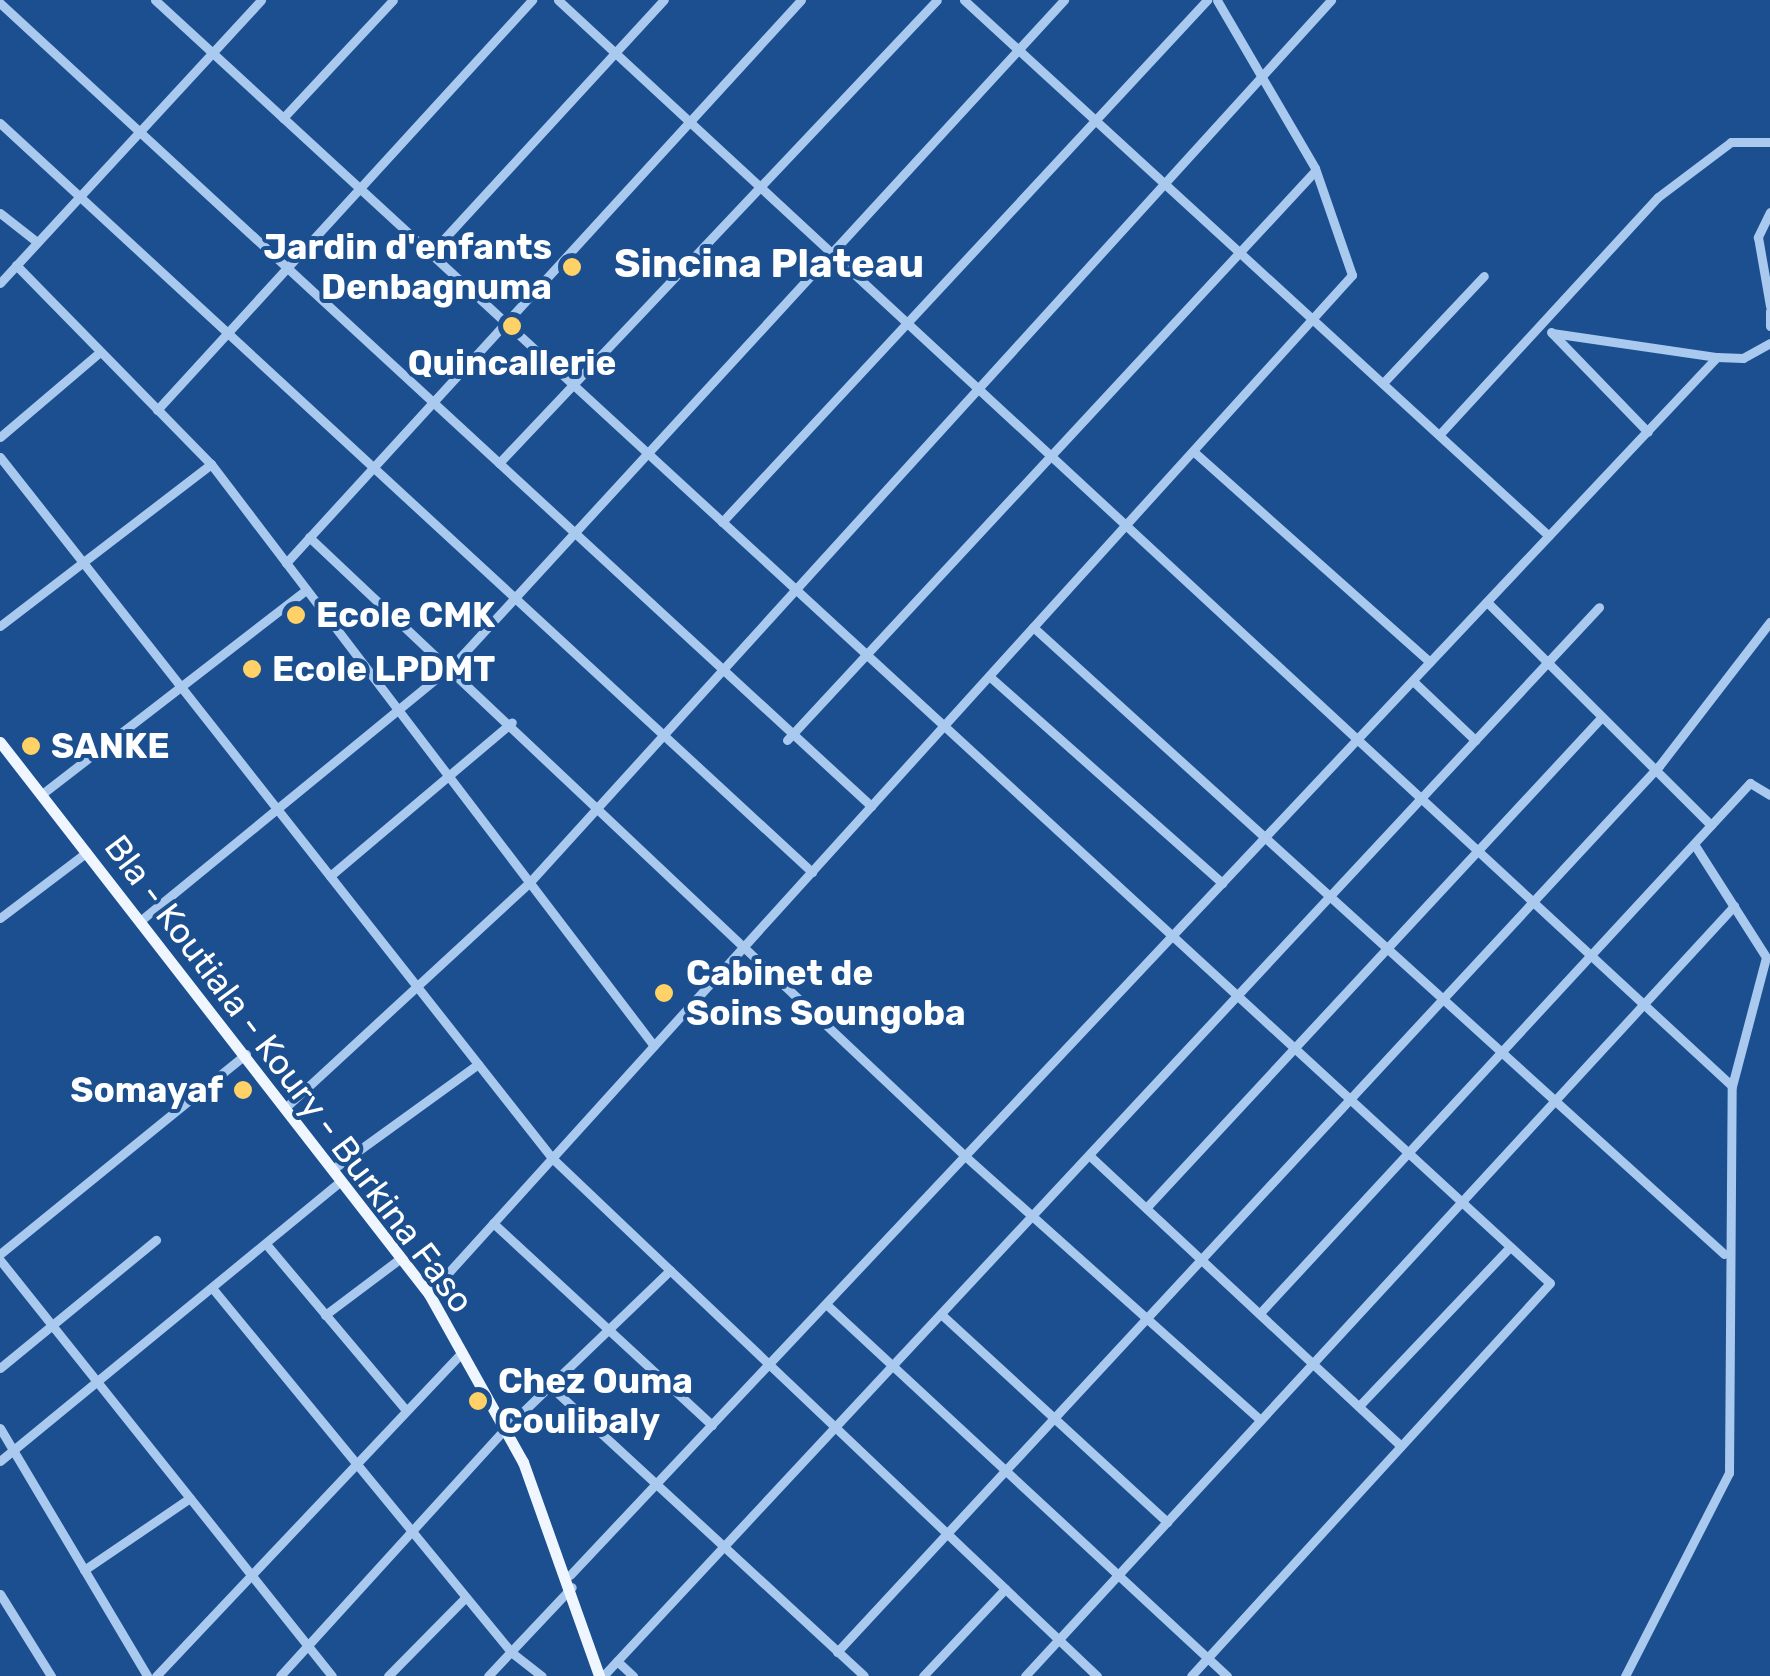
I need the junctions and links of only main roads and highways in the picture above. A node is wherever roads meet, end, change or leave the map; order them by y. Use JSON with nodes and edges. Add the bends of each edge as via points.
{"nodes":[{"id":1,"x":0,"y":742,"type":"edge"},
{"id":2,"x":601,"y":1676,"type":"edge"}],
"edges":[{"from":1,"to":2,"type":"main road","name":"Bla - Koutiala - Koury - Burkina Faso","via":[[430,1294],[505,1429],[571,1581]]}]}
